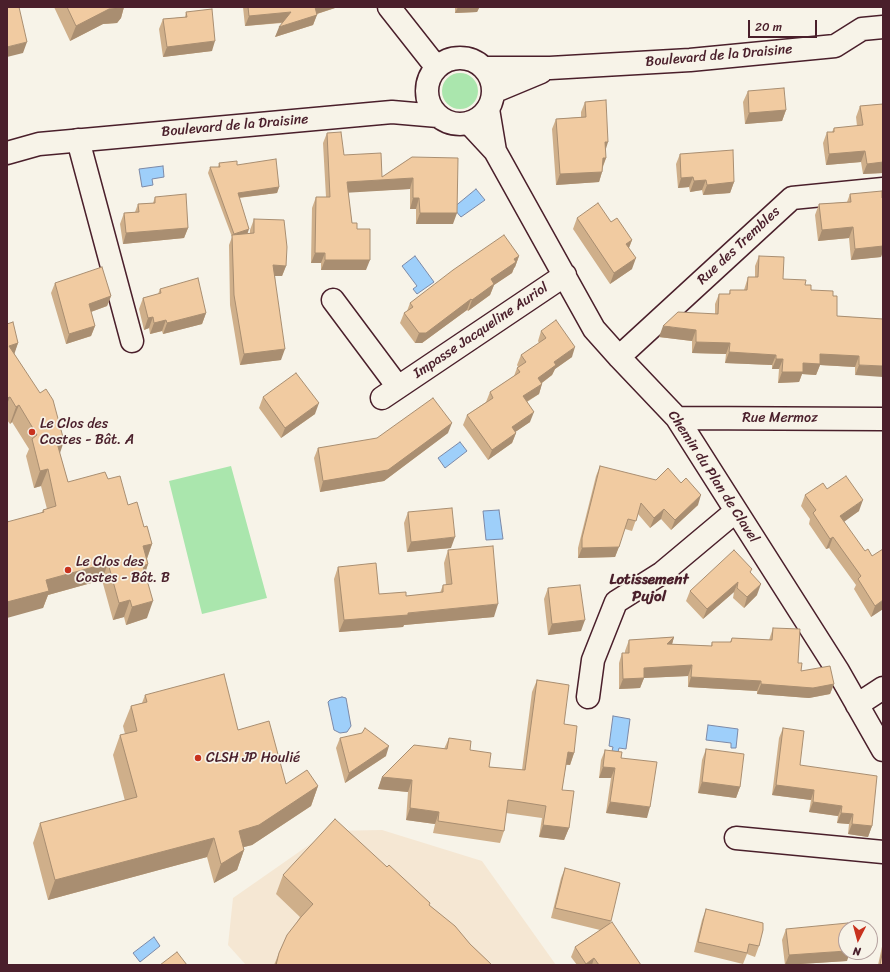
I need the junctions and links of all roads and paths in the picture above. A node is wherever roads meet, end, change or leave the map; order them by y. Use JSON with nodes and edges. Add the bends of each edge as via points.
{"nodes":[{"id":1,"x":388,"y":7,"type":"edge"},
{"id":2,"x":883,"y":27,"type":"edge"},
{"id":3,"x":437,"y":66,"type":"junction"},
{"id":4,"x":485,"y":68,"type":"junction"},
{"id":5,"x":550,"y":68,"type":"junction"},
{"id":6,"x":426,"y":88,"type":"junction"},
{"id":7,"x":491,"y":100,"type":"junction"},
{"id":8,"x":392,"y":112,"type":"junction"},
{"id":9,"x":438,"y":116,"type":"junction"},
{"id":10,"x":469,"y":123,"type":"junction"},
{"id":11,"x":78,"y":140,"type":"junction"},
{"id":12,"x":495,"y":151,"type":"junction"},
{"id":13,"x":7,"y":152,"type":"edge"},
{"id":14,"x":883,"y":189,"type":"edge"},
{"id":15,"x":565,"y":275,"type":"junction"},
{"id":16,"x":333,"y":300,"type":"dead end"},
{"id":17,"x":132,"y":341,"type":"dead end"},
{"id":18,"x":619,"y":357,"type":"junction"},
{"id":19,"x":677,"y":418,"type":"junction"},
{"id":20,"x":883,"y":419,"type":"edge"},
{"id":21,"x":736,"y":511,"type":"junction"},
{"id":22,"x":883,"y":688,"type":"edge"},
{"id":23,"x":588,"y":697,"type":"dead end"},
{"id":24,"x":857,"y":705,"type":"junction"},
{"id":25,"x":883,"y":750,"type":"edge"},
{"id":26,"x":736,"y":838,"type":"dead end"},
{"id":27,"x":883,"y":852,"type":"edge"}],
"edges":[{"from":1,"to":3,"type":"street"},
{"from":2,"to":5,"type":"street","name":"Boulevard de la Draisine","via":[[862,29],[835,46],[690,60]]},
{"from":3,"to":4,"type":"street","via":[[456,57],[476,61]]},
{"from":3,"to":6,"type":"street"},
{"from":4,"to":5,"type":"street","name":"Boulevard de la Draisine"},
{"from":4,"to":7,"type":"street","via":[[492,79]]},
{"from":5,"to":7,"type":"street","name":"Boulevard de la Draisine"},
{"from":6,"to":8,"type":"street"},
{"from":6,"to":9,"type":"street","via":[[431,108]]},
{"from":7,"to":10,"type":"street","via":[[480,118]]},
{"from":7,"to":12,"type":"street","name":"Chemin du Plan de Clavel"},
{"from":8,"to":9,"type":"street","name":"Boulevard de la Draisine"},
{"from":8,"to":11,"type":"street","name":"Boulevard de la Draisine"},
{"from":9,"to":10,"type":"street","via":[[448,122]]},
{"from":10,"to":12,"type":"street","name":"Chemin du Plan de Clavel"},
{"from":11,"to":13,"type":"street","name":"Boulevard de la Draisine","via":[[39,144]]},
{"from":11,"to":17,"type":"street"},
{"from":12,"to":15,"type":"street","name":"Chemin du Plan de Clavel"},
{"from":14,"to":18,"type":"street","name":"Rue des Trembles","via":[[792,198]]},
{"from":15,"to":16,"type":"street","name":"Impasse Jacqueline Auriol","via":[[390,392]]},
{"from":15,"to":18,"type":"street","name":"Chemin du Plan de Clavel","via":[[594,328]]},
{"from":18,"to":19,"type":"street","name":"Chemin du Plan de Clavel"},
{"from":19,"to":20,"type":"street","name":"Rue Mermoz"},
{"from":19,"to":21,"type":"street","name":"Chemin du Plan de Clavel"},
{"from":21,"to":23,"type":"street","via":[[662,573],[616,602],[593,660]]},
{"from":21,"to":24,"type":"street","name":"Chemin du Plan de Clavel"},
{"from":22,"to":24,"type":"street"},
{"from":24,"to":25,"type":"street","name":"Chemin du Plan de Clavel"},
{"from":26,"to":27,"type":"street"}]}
